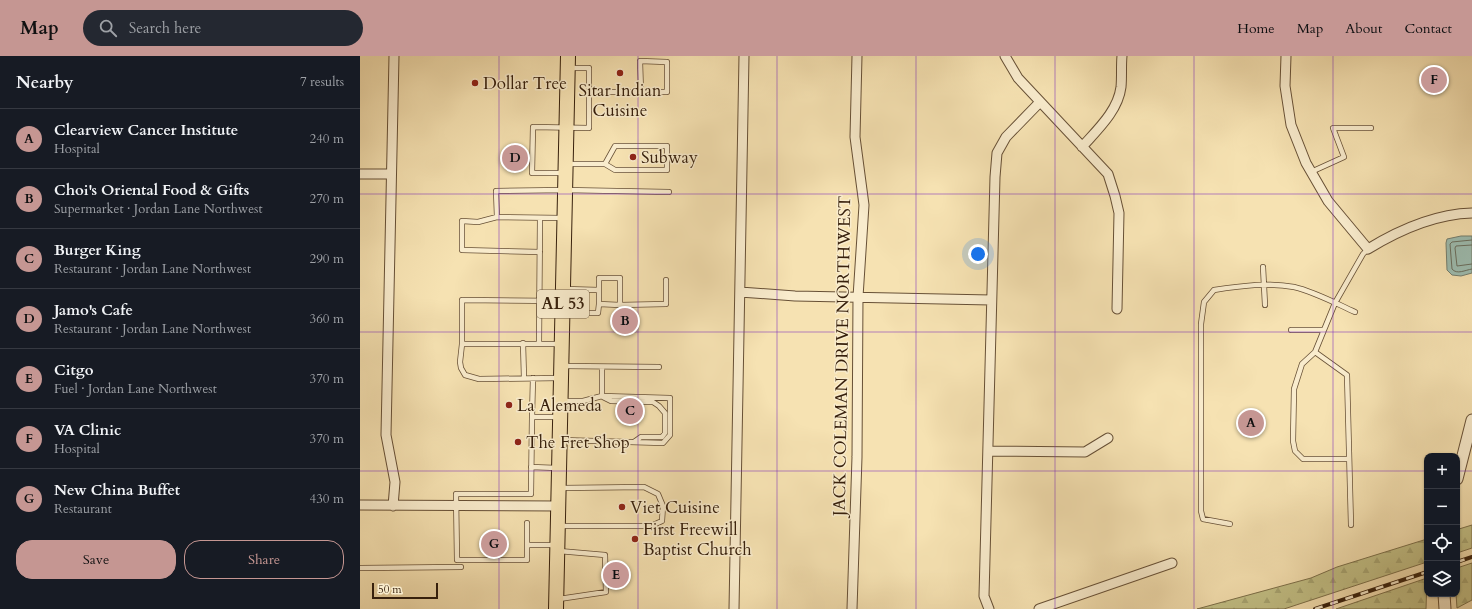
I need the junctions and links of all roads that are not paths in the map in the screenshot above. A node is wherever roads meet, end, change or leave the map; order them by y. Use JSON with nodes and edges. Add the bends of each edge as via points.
{"nodes":[{"id":1,"x":394,"y":56,"type":"edge"},
{"id":2,"x":744,"y":56,"type":"edge"},
{"id":3,"x":857,"y":56,"type":"edge"},
{"id":4,"x":1005,"y":56,"type":"edge"},
{"id":5,"x":1122,"y":56,"type":"edge"},
{"id":6,"x":1286,"y":56,"type":"edge"},
{"id":7,"x":568,"y":62,"type":"edge"},
{"id":8,"x":589,"y":92,"type":"junction"},
{"id":9,"x":641,"y":92,"type":"junction"},
{"id":10,"x":1040,"y":102,"type":"junction"},
{"id":11,"x":566,"y":128,"type":"junction"},
{"id":12,"x":1371,"y":128,"type":"dead end"},
{"id":13,"x":1082,"y":147,"type":"junction"},
{"id":14,"x":605,"y":164,"type":"junction"},
{"id":15,"x":565,"y":168,"type":"junction"},
{"id":16,"x":1311,"y":172,"type":"junction"},
{"id":17,"x":360,"y":174,"type":"edge"},
{"id":18,"x":391,"y":174,"type":"junction"},
{"id":19,"x":565,"y":190,"type":"junction"},
{"id":20,"x":669,"y":192,"type":"dead end"},
{"id":21,"x":1472,"y":213,"type":"edge"},
{"id":22,"x":497,"y":217,"type":"junction"},
{"id":23,"x":540,"y":218,"type":"junction"},
{"id":24,"x":564,"y":218,"type":"junction"},
{"id":25,"x":1368,"y":249,"type":"junction"},
{"id":26,"x":540,"y":252,"type":"junction"},
{"id":27,"x":1263,"y":267,"type":"dead end"},
{"id":28,"x":666,"y":280,"type":"dead end"},
{"id":29,"x":1264,"y":285,"type":"junction"},
{"id":30,"x":599,"y":290,"type":"junction"},
{"id":31,"x":740,"y":292,"type":"junction"},
{"id":32,"x":858,"y":297,"type":"junction"},
{"id":33,"x":991,"y":300,"type":"junction"},
{"id":34,"x":539,"y":301,"type":"junction"},
{"id":35,"x":563,"y":301,"type":"junction"},
{"id":36,"x":1335,"y":303,"type":"junction"},
{"id":37,"x":599,"y":304,"type":"junction"},
{"id":38,"x":620,"y":305,"type":"junction"},
{"id":39,"x":1265,"y":305,"type":"dead end"},
{"id":40,"x":1117,"y":309,"type":"dead end"},
{"id":41,"x":1354,"y":312,"type":"dead end"},
{"id":42,"x":1291,"y":330,"type":"dead end"},
{"id":43,"x":1324,"y":330,"type":"junction"},
{"id":44,"x":523,"y":343,"type":"junction"},
{"id":45,"x":462,"y":344,"type":"junction"},
{"id":46,"x":539,"y":344,"type":"junction"},
{"id":47,"x":562,"y":344,"type":"junction"},
{"id":48,"x":1315,"y":352,"type":"junction"},
{"id":49,"x":602,"y":367,"type":"junction"},
{"id":50,"x":660,"y":367,"type":"dead end"},
{"id":51,"x":562,"y":372,"type":"junction"},
{"id":52,"x":524,"y":378,"type":"junction"},
{"id":53,"x":533,"y":378,"type":"junction"},
{"id":54,"x":602,"y":396,"type":"junction"},
{"id":55,"x":560,"y":400,"type":"junction"},
{"id":56,"x":532,"y":417,"type":"junction"},
{"id":57,"x":559,"y":417,"type":"junction"},
{"id":58,"x":1472,"y":420,"type":"edge"},
{"id":59,"x":1108,"y":438,"type":"dead end"},
{"id":60,"x":559,"y":440,"type":"junction"},
{"id":61,"x":634,"y":442,"type":"junction"},
{"id":62,"x":988,"y":451,"type":"junction"},
{"id":63,"x":1349,"y":459,"type":"junction"},
{"id":64,"x":530,"y":467,"type":"junction"},
{"id":65,"x":1460,"y":467,"type":"edge"},
{"id":66,"x":558,"y":468,"type":"junction"},
{"id":67,"x":558,"y":488,"type":"junction"},
{"id":68,"x":360,"y":505,"type":"edge"},
{"id":69,"x":393,"y":506,"type":"junction"},
{"id":70,"x":456,"y":506,"type":"junction"},
{"id":71,"x":558,"y":506,"type":"junction"},
{"id":72,"x":527,"y":523,"type":"dead end"},
{"id":73,"x":1230,"y":524,"type":"dead end"},
{"id":74,"x":1351,"y":525,"type":"dead end"},
{"id":75,"x":558,"y":526,"type":"junction"},
{"id":76,"x":527,"y":545,"type":"junction"},
{"id":77,"x":557,"y":548,"type":"junction"},
{"id":78,"x":1172,"y":563,"type":"dead end"},
{"id":79,"x":461,"y":567,"type":"dead end"},
{"id":80,"x":360,"y":568,"type":"edge"},
{"id":81,"x":1444,"y":597,"type":"edge"},
{"id":82,"x":556,"y":604,"type":"edge"},
{"id":83,"x":734,"y":609,"type":"edge"},
{"id":84,"x":852,"y":609,"type":"edge"},
{"id":85,"x":989,"y":609,"type":"edge"},
{"id":86,"x":1039,"y":609,"type":"edge"},
{"id":87,"x":1445,"y":609,"type":"edge"}],
"edges":[{"from":1,"to":18,"type":"street"},
{"from":2,"to":31,"type":"street"},
{"from":3,"to":32,"type":"street","name":"JACK COLEMAN DRIVE NORTHWEST","via":[[855,137],[864,205]]},
{"from":4,"to":10,"type":"street","via":[[1018,78]]},
{"from":5,"to":13,"type":"street","via":[[1121,88],[1115,106]]},
{"from":6,"to":16,"type":"street","via":[[1285,86],[1291,125]]},
{"from":7,"to":8,"type":"lane","via":[[589,68]]},
{"from":7,"to":11,"type":"main road","number":"AL 53"},
{"from":8,"to":9,"type":"lane"},
{"from":8,"to":11,"type":"lane","via":[[589,128]]},
{"from":9,"to":9,"type":"lane","via":[[640,61],[667,62],[667,92]]},
{"from":10,"to":13,"type":"street"},
{"from":10,"to":33,"type":"street","via":[[1006,137],[997,153]]},
{"from":11,"to":15,"type":"main road","number":"AL 53"},
{"from":11,"to":15,"type":"lane","via":[[533,126],[532,173]]},
{"from":12,"to":16,"type":"lane","via":[[1333,128],[1344,157]]},
{"from":13,"to":40,"type":"street","via":[[1108,174],[1119,213]]},
{"from":14,"to":14,"type":"lane","via":[[615,170],[667,170],[667,146],[615,146]]},
{"from":14,"to":15,"type":"lane"},
{"from":15,"to":19,"type":"main road","number":"AL 53"},
{"from":16,"to":25,"type":"street","via":[[1328,201]]},
{"from":17,"to":18,"type":"street"},
{"from":18,"to":69,"type":"street","via":[[386,434],[395,482]]},
{"from":19,"to":20,"type":"lane"},
{"from":19,"to":22,"type":"lane","via":[[496,191]]},
{"from":19,"to":24,"type":"main road","number":"AL 53"},
{"from":21,"to":25,"type":"street","via":[[1460,213],[1425,222],[1395,233]]},
{"from":22,"to":23,"type":"lane"},
{"from":22,"to":26,"type":"lane","via":[[478,222],[462,221],[462,250]]},
{"from":23,"to":24,"type":"lane"},
{"from":23,"to":26,"type":"lane"},
{"from":24,"to":35,"type":"main road","number":"AL 53"},
{"from":25,"to":36,"type":"lane"},
{"from":26,"to":34,"type":"lane"},
{"from":27,"to":29,"type":"lane"},
{"from":28,"to":38,"type":"lane","via":[[666,304]]},
{"from":29,"to":36,"type":"lane","via":[[1294,287]]},
{"from":29,"to":39,"type":"lane"},
{"from":29,"to":73,"type":"lane","via":[[1214,290],[1204,302],[1200,324],[1201,511],[1203,519]]},
{"from":30,"to":35,"type":"lane"},
{"from":30,"to":37,"type":"lane"},
{"from":30,"to":38,"type":"lane","via":[[599,278],[620,278]]},
{"from":31,"to":32,"type":"street"},
{"from":31,"to":83,"type":"street"},
{"from":32,"to":33,"type":"street"},
{"from":32,"to":84,"type":"street","name":"JACK COLEMAN DRIVE NORTHWEST","via":[[857,457]]},
{"from":33,"to":62,"type":"street"},
{"from":34,"to":35,"type":"lane"},
{"from":34,"to":45,"type":"lane","via":[[462,300]]},
{"from":34,"to":46,"type":"lane"},
{"from":35,"to":37,"type":"lane","via":[[598,313]]},
{"from":35,"to":47,"type":"main road","number":"AL 53"},
{"from":36,"to":41,"type":"lane"},
{"from":36,"to":43,"type":"lane"},
{"from":37,"to":38,"type":"lane"},
{"from":42,"to":43,"type":"lane"},
{"from":43,"to":48,"type":"lane"},
{"from":44,"to":45,"type":"lane"},
{"from":44,"to":46,"type":"lane"},
{"from":44,"to":52,"type":"lane"},
{"from":45,"to":52,"type":"lane","via":[[460,362],[465,375],[479,379]]},
{"from":46,"to":47,"type":"lane"},
{"from":47,"to":51,"type":"main road","number":"AL 53"},
{"from":48,"to":63,"type":"lane","via":[[1347,375]]},
{"from":48,"to":63,"type":"lane","via":[[1302,364],[1294,389],[1295,451],[1303,459]]},
{"from":49,"to":50,"type":"lane"},
{"from":49,"to":51,"type":"lane"},
{"from":49,"to":54,"type":"lane"},
{"from":51,"to":53,"type":"lane"},
{"from":51,"to":55,"type":"main road","number":"AL 53"},
{"from":52,"to":53,"type":"lane"},
{"from":53,"to":56,"type":"lane"},
{"from":54,"to":55,"type":"lane","via":[[583,401]]},
{"from":54,"to":61,"type":"lane","via":[[611,401],[653,402],[665,412],[665,434],[662,437],[641,437]]},
{"from":54,"to":61,"type":"lane","via":[[670,398],[670,435],[663,443]]},
{"from":55,"to":57,"type":"main road","number":"AL 53"},
{"from":56,"to":57,"type":"lane"},
{"from":56,"to":64,"type":"lane"},
{"from":57,"to":60,"type":"main road","number":"AL 53"},
{"from":58,"to":65,"type":"street"},
{"from":59,"to":62,"type":"street","via":[[1085,452]]},
{"from":60,"to":61,"type":"lane"},
{"from":60,"to":66,"type":"main road","number":"AL 53"},
{"from":62,"to":85,"type":"street","via":[[984,596]]},
{"from":63,"to":74,"type":"lane"},
{"from":64,"to":66,"type":"lane"},
{"from":64,"to":70,"type":"lane","via":[[530,494],[456,494]]},
{"from":66,"to":67,"type":"main road","number":"AL 53"},
{"from":67,"to":71,"type":"main road","number":"AL 53"},
{"from":67,"to":75,"type":"lane","via":[[644,488],[658,494],[664,506],[662,521],[651,526]]},
{"from":68,"to":69,"type":"street"},
{"from":69,"to":70,"type":"street"},
{"from":70,"to":71,"type":"street"},
{"from":70,"to":76,"type":"lane","via":[[457,560],[527,560]]},
{"from":71,"to":75,"type":"main road","number":"AL 53"},
{"from":72,"to":76,"type":"lane"},
{"from":75,"to":77,"type":"main road","number":"AL 53"},
{"from":76,"to":77,"type":"lane"},
{"from":77,"to":82,"type":"main road","number":"AL 53"},
{"from":77,"to":82,"type":"lane","via":[[605,555],[606,592]]},
{"from":78,"to":86,"type":"street"},
{"from":79,"to":80,"type":"lane"},
{"from":81,"to":87,"type":"street"}]}
